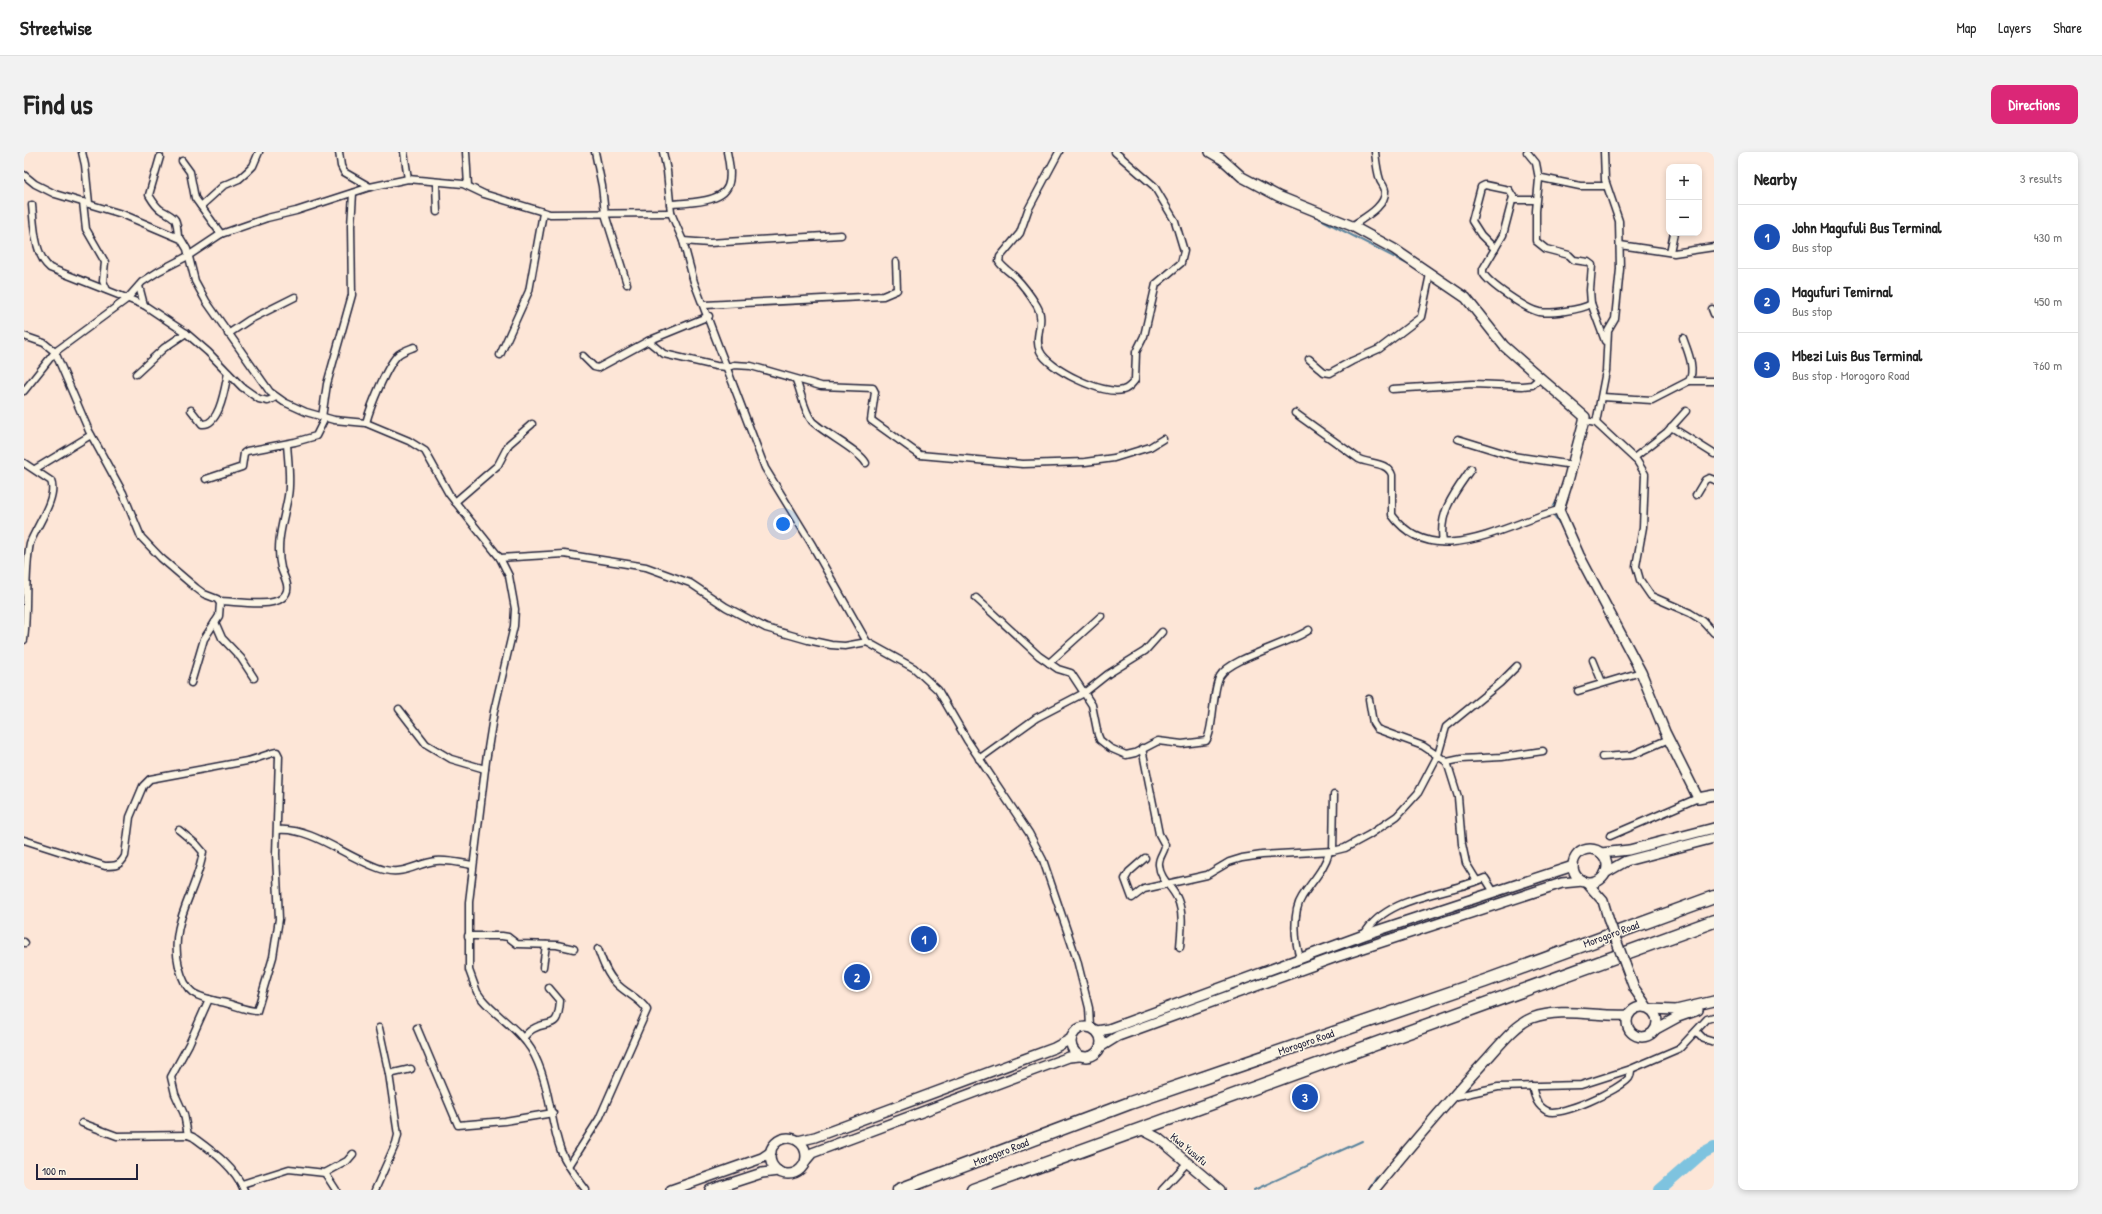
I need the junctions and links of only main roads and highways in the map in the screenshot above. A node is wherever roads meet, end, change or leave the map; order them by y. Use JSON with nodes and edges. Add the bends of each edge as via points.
{"nodes":[{"id":1,"x":1714,"y":897,"type":"edge"},
{"id":2,"x":1714,"y":921,"type":"edge"},
{"id":3,"x":899,"y":1190,"type":"edge"},
{"id":4,"x":973,"y":1190,"type":"edge"}],
"edges":[{"from":1,"to":3,"type":"highway","name":"Morogoro Road","via":[[1485,981],[1130,1103]]},
{"from":2,"to":4,"type":"highway","name":"Morogoro Road"}]}
